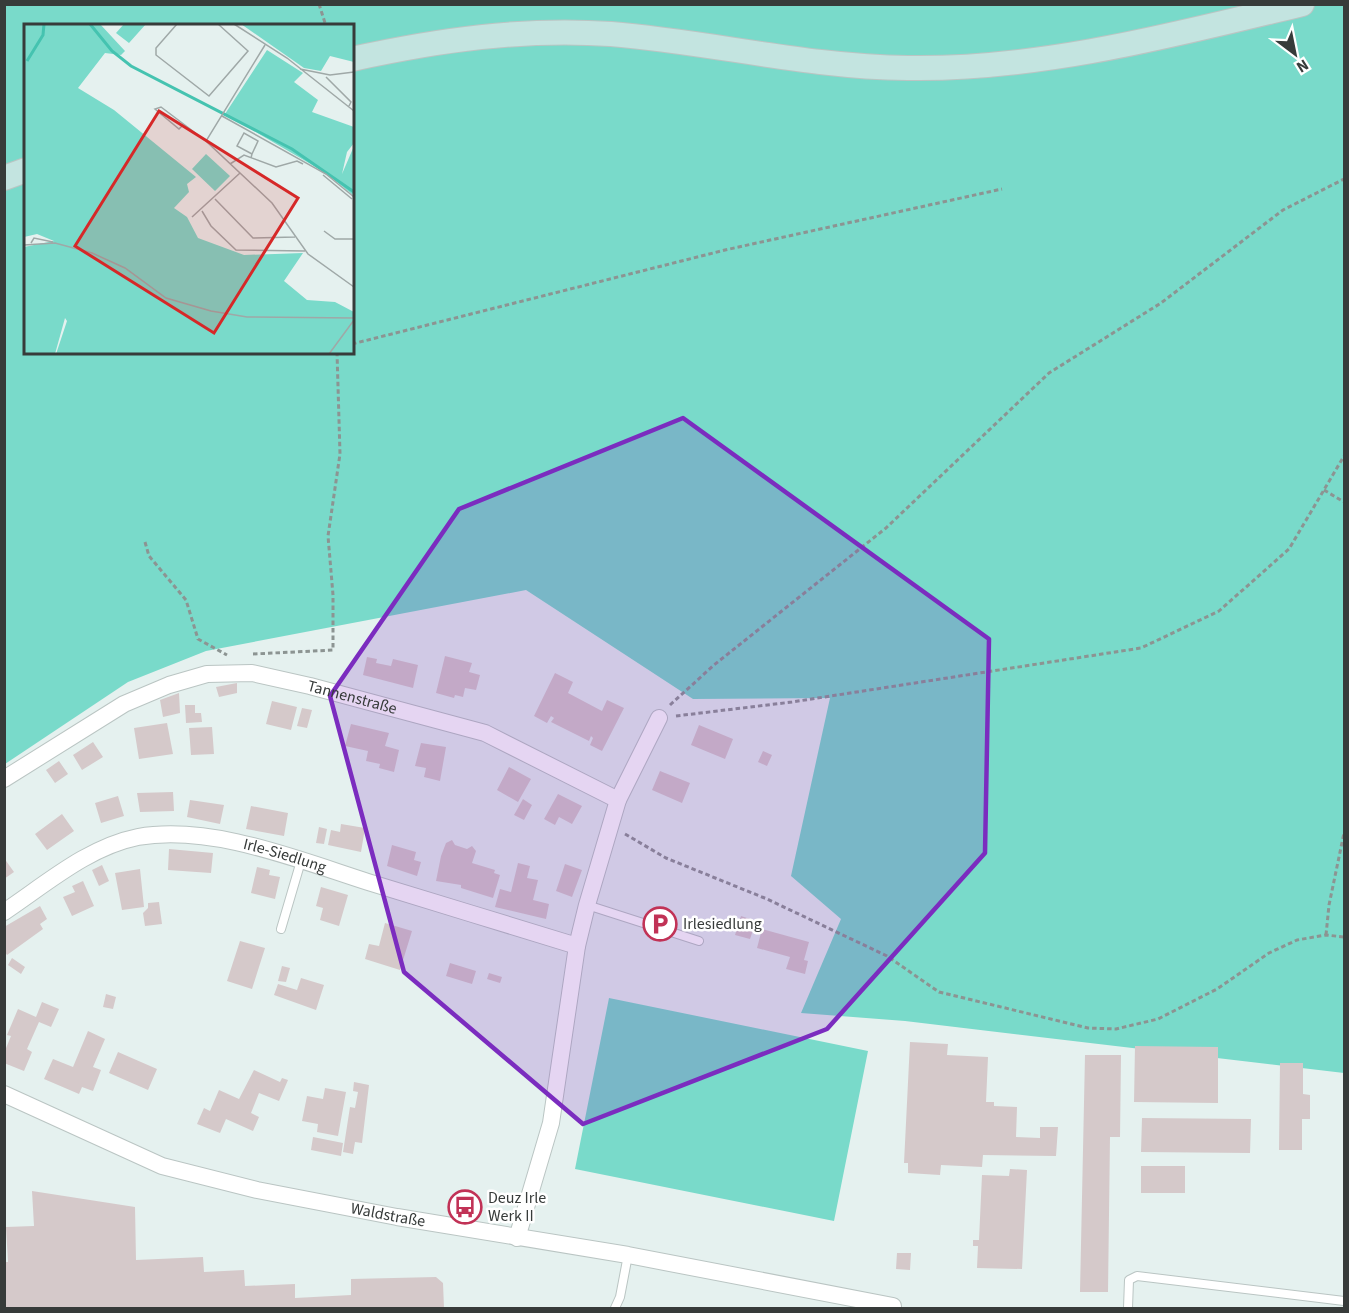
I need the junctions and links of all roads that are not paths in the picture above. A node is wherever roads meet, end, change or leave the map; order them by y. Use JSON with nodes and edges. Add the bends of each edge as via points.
{"nodes":[{"id":1,"x":1302,"y":4,"type":"edge"},
{"id":2,"x":354,"y":59,"type":"edge"},
{"id":3,"x":24,"y":171,"type":"edge"},
{"id":4,"x":4,"y":178,"type":"edge"},
{"id":5,"x":659,"y":718,"type":"road end"},
{"id":6,"x":4,"y":778,"type":"edge"},
{"id":7,"x":618,"y":800,"type":"junction"},
{"id":8,"x":301,"y":861,"type":"junction"},
{"id":9,"x":588,"y":905,"type":"junction"},
{"id":10,"x":4,"y":912,"type":"edge"},
{"id":11,"x":281,"y":929,"type":"dead end"},
{"id":12,"x":699,"y":940,"type":"dead end"},
{"id":13,"x":577,"y":946,"type":"junction"},
{"id":14,"x":4,"y":1094,"type":"edge"},
{"id":15,"x":517,"y":1238,"type":"junction"},
{"id":16,"x":627,"y":1255,"type":"junction"},
{"id":17,"x":1344,"y":1301,"type":"edge"},
{"id":18,"x":615,"y":1308,"type":"edge"},
{"id":19,"x":898,"y":1308,"type":"edge"},
{"id":20,"x":1128,"y":1308,"type":"edge"}],
"edges":[{"from":1,"to":2,"type":"main road","via":[[1088,51],[970,66],[907,68],[845,64],[573,32],[482,35]]},
{"from":3,"to":4,"type":"main road"},
{"from":5,"to":7,"type":"street"},
{"from":6,"to":7,"type":"street","name":"Tannenstraße","via":[[124,704],[207,674],[252,673],[485,733]]},
{"from":7,"to":9,"type":"street"},
{"from":8,"to":10,"type":"street","name":"Irle-Siedlung","via":[[231,842],[181,834],[138,837],[97,850]]},
{"from":8,"to":11,"type":"lane"},
{"from":8,"to":13,"type":"street","name":"Irle-Siedlung"},
{"from":9,"to":12,"type":"lane"},
{"from":9,"to":13,"type":"street"},
{"from":13,"to":15,"type":"street","via":[[551,1123]]},
{"from":14,"to":15,"type":"street","name":"Waldstraße","via":[[162,1166],[257,1190]]},
{"from":15,"to":16,"type":"street","name":"Waldstraße"},
{"from":16,"to":18,"type":"lane"},
{"from":16,"to":19,"type":"street","name":"Waldstraße"},
{"from":17,"to":20,"type":"lane","via":[[1137,1276],[1129,1280]]}]}
